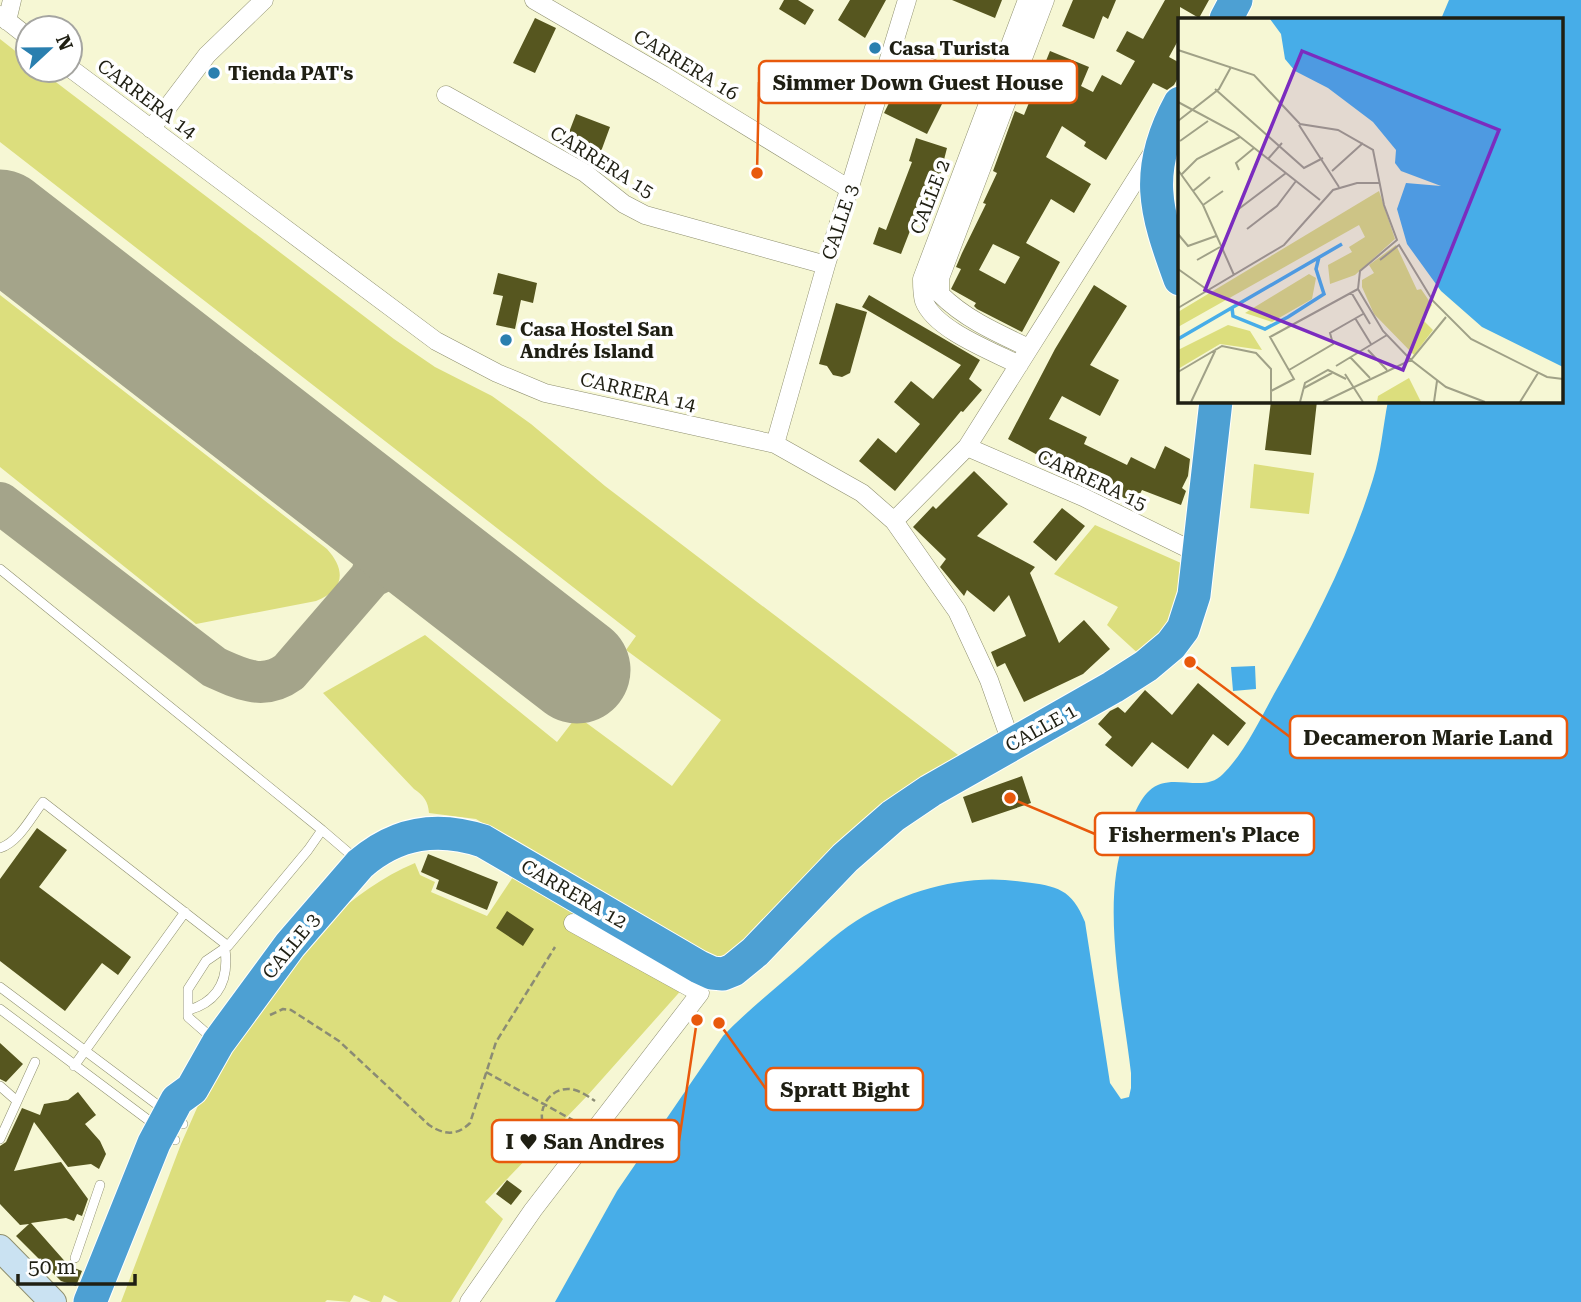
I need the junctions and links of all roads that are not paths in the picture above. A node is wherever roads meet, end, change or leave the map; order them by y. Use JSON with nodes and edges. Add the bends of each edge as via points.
{"nodes":[{"id":1,"x":12,"y":0,"type":"edge"},
{"id":2,"x":264,"y":0,"type":"edge"},
{"id":3,"x":534,"y":0,"type":"edge"},
{"id":4,"x":907,"y":0,"type":"edge"},
{"id":5,"x":1027,"y":0,"type":"edge"},
{"id":6,"x":1045,"y":0,"type":"edge"},
{"id":7,"x":1236,"y":0,"type":"edge"},
{"id":8,"x":4,"y":18,"type":"edge"},
{"id":9,"x":1227,"y":18,"type":"edge"},
{"id":10,"x":891,"y":54,"type":"junction"},
{"id":11,"x":84,"y":79,"type":"edge"},
{"id":12,"x":1001,"y":93,"type":"junction"},
{"id":13,"x":446,"y":95,"type":"dead end"},
{"id":14,"x":1178,"y":107,"type":"edge"},
{"id":15,"x":151,"y":129,"type":"junction"},
{"id":16,"x":1165,"y":135,"type":"junction"},
{"id":17,"x":851,"y":190,"type":"junction"},
{"id":18,"x":826,"y":265,"type":"junction"},
{"id":19,"x":1178,"y":274,"type":"edge"},
{"id":20,"x":932,"y":297,"type":"junction"},
{"id":21,"x":1029,"y":348,"type":"junction"},
{"id":22,"x":1019,"y":365,"type":"junction"},
{"id":23,"x":1216,"y":402,"type":"edge"},
{"id":24,"x":775,"y":444,"type":"junction"},
{"id":25,"x":967,"y":447,"type":"junction"},
{"id":26,"x":894,"y":521,"type":"junction"},
{"id":27,"x":1199,"y":554,"type":"junction"},
{"id":28,"x":0,"y":569,"type":"edge"},
{"id":29,"x":1012,"y":745,"type":"junction"},
{"id":30,"x":323,"y":830,"type":"junction"},
{"id":31,"x":419,"y":834,"type":"joint"},
{"id":32,"x":0,"y":848,"type":"edge"},
{"id":33,"x":360,"y":864,"type":"junction"},
{"id":34,"x":185,"y":912,"type":"junction"},
{"id":35,"x":573,"y":923,"type":"dead end"},
{"id":36,"x":226,"y":948,"type":"junction"},
{"id":37,"x":723,"y":974,"type":"joint"},
{"id":38,"x":0,"y":987,"type":"edge"},
{"id":39,"x":0,"y":1009,"type":"edge"},
{"id":40,"x":189,"y":1010,"type":"junction"},
{"id":41,"x":218,"y":1043,"type":"junction"},
{"id":42,"x":84,"y":1051,"type":"junction"},
{"id":43,"x":35,"y":1062,"type":"dead end"},
{"id":44,"x":74,"y":1066,"type":"junction"},
{"id":45,"x":0,"y":1086,"type":"edge"},
{"id":46,"x":17,"y":1101,"type":"junction"},
{"id":47,"x":172,"y":1127,"type":"junction"},
{"id":48,"x":0,"y":1139,"type":"edge"},
{"id":49,"x":100,"y":1185,"type":"dead end"},
{"id":50,"x":87,"y":1224,"type":"junction"},
{"id":51,"x":113,"y":1235,"type":"junction"},
{"id":52,"x":0,"y":1248,"type":"edge"},
{"id":53,"x":75,"y":1258,"type":"dead end"},
{"id":54,"x":53,"y":1302,"type":"edge"},
{"id":55,"x":90,"y":1302,"type":"edge"},
{"id":56,"x":115,"y":1302,"type":"edge"},
{"id":57,"x":469,"y":1302,"type":"edge"}],
"edges":[{"from":1,"to":8,"type":"street"},
{"from":2,"to":15,"type":"street","via":[[208,55]]},
{"from":3,"to":17,"type":"street","name":"CARRERA 16"},
{"from":4,"to":10,"type":"street","name":"CALLE 3"},
{"from":5,"to":12,"type":"street","name":"CALLE 2"},
{"from":6,"to":12,"type":"street","name":"CALLE 2"},
{"from":7,"to":9,"type":"highway"},
{"from":10,"to":12,"type":"street"},
{"from":10,"to":17,"type":"street","name":"CALLE 3"},
{"from":11,"to":15,"type":"street","name":"CARRERA 14"},
{"from":12,"to":20,"type":"street","name":"CALLE 2"},
{"from":13,"to":18,"type":"street","name":"CARRERA 15","via":[[585,173],[645,215]]},
{"from":14,"to":16,"type":"highway"},
{"from":15,"to":24,"type":"street","name":"CARRERA 14","via":[[436,341],[473,360],[545,393]]},
{"from":16,"to":19,"type":"highway","via":[[1156,197]]},
{"from":16,"to":21,"type":"street"},
{"from":17,"to":18,"type":"street","name":"CALLE 3"},
{"from":18,"to":24,"type":"street","name":"CALLE 3"},
{"from":20,"to":21,"type":"street"},
{"from":20,"to":22,"type":"street","via":[[933,315],[950,329]]},
{"from":21,"to":22,"type":"street"},
{"from":22,"to":25,"type":"street"},
{"from":23,"to":27,"type":"highway","name":"CALLE 1"},
{"from":24,"to":26,"type":"street","name":"CARRERA 14","via":[[862,493]]},
{"from":25,"to":26,"type":"street"},
{"from":25,"to":27,"type":"street","name":"CARRERA 15"},
{"from":26,"to":29,"type":"street","name":"CARRERA 14","via":[[957,611]]},
{"from":27,"to":29,"type":"highway","name":"CALLE 1","via":[[1189,614],[1171,645],[1119,683]]},
{"from":28,"to":30,"type":"lane"},
{"from":29,"to":37,"type":"highway","name":"CALLE 1","via":[[893,816],[845,858],[755,952]]},
{"from":30,"to":33,"type":"lane"},
{"from":30,"to":36,"type":"lane"},
{"from":31,"to":33,"type":"highway","name":"CALLE 3","via":[[390,843]]},
{"from":31,"to":37,"type":"highway","name":"CARRERA 12","via":[[442,832],[483,841],[699,967]]},
{"from":32,"to":34,"type":"lane","via":[[14,840],[43,802]]},
{"from":33,"to":41,"type":"highway","name":"CALLE 3","via":[[290,945]]},
{"from":34,"to":36,"type":"lane"},
{"from":34,"to":42,"type":"lane"},
{"from":35,"to":57,"type":"street","via":[[699,993],[533,1210]]},
{"from":36,"to":40,"type":"lane","via":[[206,961],[188,989]]},
{"from":36,"to":40,"type":"lane","via":[[226,976],[219,988],[206,1003]]},
{"from":38,"to":42,"type":"lane"},
{"from":39,"to":44,"type":"lane"},
{"from":40,"to":41,"type":"lane","via":[[190,1020]]},
{"from":41,"to":47,"type":"highway","name":"CALLE 3","via":[[191,1088],[177,1100]]},
{"from":42,"to":44,"type":"lane"},
{"from":42,"to":47,"type":"lane"},
{"from":43,"to":46,"type":"lane"},
{"from":44,"to":47,"type":"lane"},
{"from":45,"to":46,"type":"lane"},
{"from":46,"to":48,"type":"lane"},
{"from":47,"to":51,"type":"highway","name":"CALLE 3"},
{"from":47,"to":56,"type":"highway","name":"CALLE 3"},
{"from":49,"to":50,"type":"lane"},
{"from":50,"to":51,"type":"lane"},
{"from":50,"to":53,"type":"lane"},
{"from":51,"to":55,"type":"highway","name":"CALLE 3"},
{"from":52,"to":54,"type":"street"}]}
